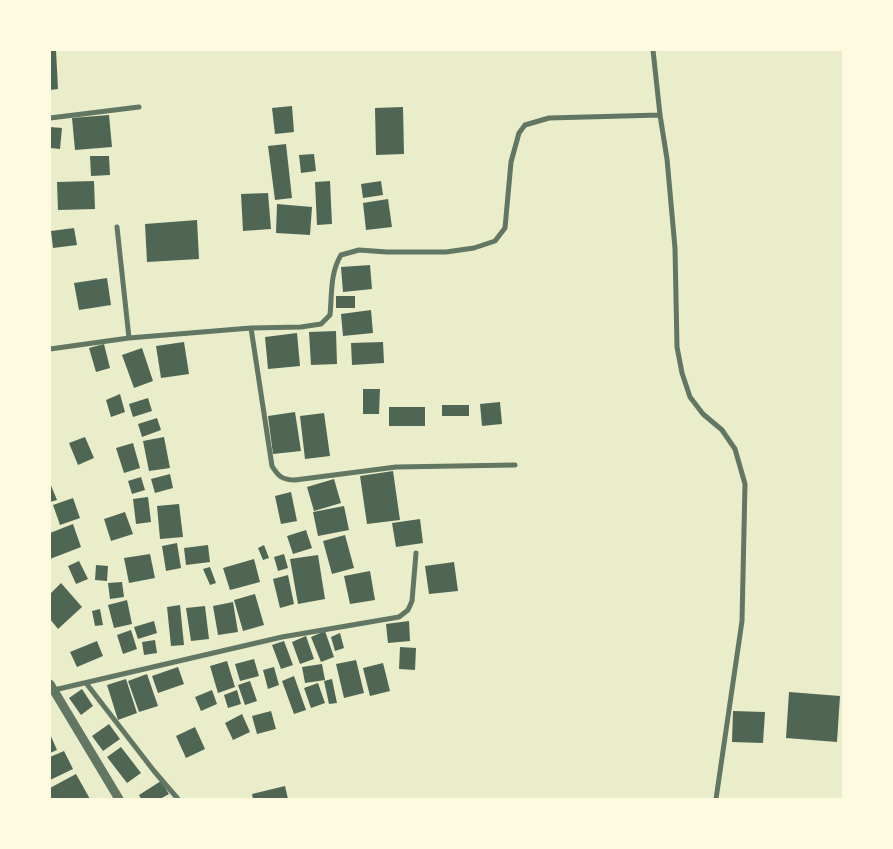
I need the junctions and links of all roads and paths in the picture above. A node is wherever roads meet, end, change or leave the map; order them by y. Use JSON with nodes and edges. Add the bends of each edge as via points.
{"nodes":[{"id":1,"x":653,"y":50,"type":"edge"},
{"id":2,"x":139,"y":106,"type":"dead end"},
{"id":3,"x":660,"y":115,"type":"junction"},
{"id":4,"x":50,"y":118,"type":"edge"},
{"id":5,"x":117,"y":227,"type":"dead end"},
{"id":6,"x":251,"y":328,"type":"junction"},
{"id":7,"x":129,"y":338,"type":"junction"},
{"id":8,"x":50,"y":349,"type":"edge"},
{"id":9,"x":515,"y":465,"type":"dead end"},
{"id":10,"x":416,"y":553,"type":"dead end"},
{"id":11,"x":86,"y":682,"type":"junction"},
{"id":12,"x":52,"y":687,"type":"edge"},
{"id":13,"x":119,"y":799,"type":"edge"},
{"id":14,"x":178,"y":799,"type":"edge"},
{"id":15,"x":716,"y":799,"type":"edge"}],
"edges":[{"from":1,"to":3,"type":"street"},
{"from":2,"to":4,"type":"street"},
{"from":3,"to":6,"type":"street","via":[[549,118],[525,125],[519,133],[511,162],[506,228],[495,241],[446,252],[350,252],[342,255],[335,264],[330,315],[321,324]]},
{"from":3,"to":15,"type":"street","via":[[675,248],[677,347],[682,373],[690,397],[703,414],[722,430],[735,449],[745,484],[742,621]]},
{"from":5,"to":7,"type":"street"},
{"from":6,"to":7,"type":"street"},
{"from":6,"to":9,"type":"street","via":[[272,466],[285,480],[396,467]]},
{"from":7,"to":8,"type":"street"},
{"from":10,"to":11,"type":"street","via":[[412,601],[408,610],[399,617],[282,637]]},
{"from":11,"to":12,"type":"street"},
{"from":11,"to":14,"type":"street"},
{"from":12,"to":13,"type":"street"}]}
